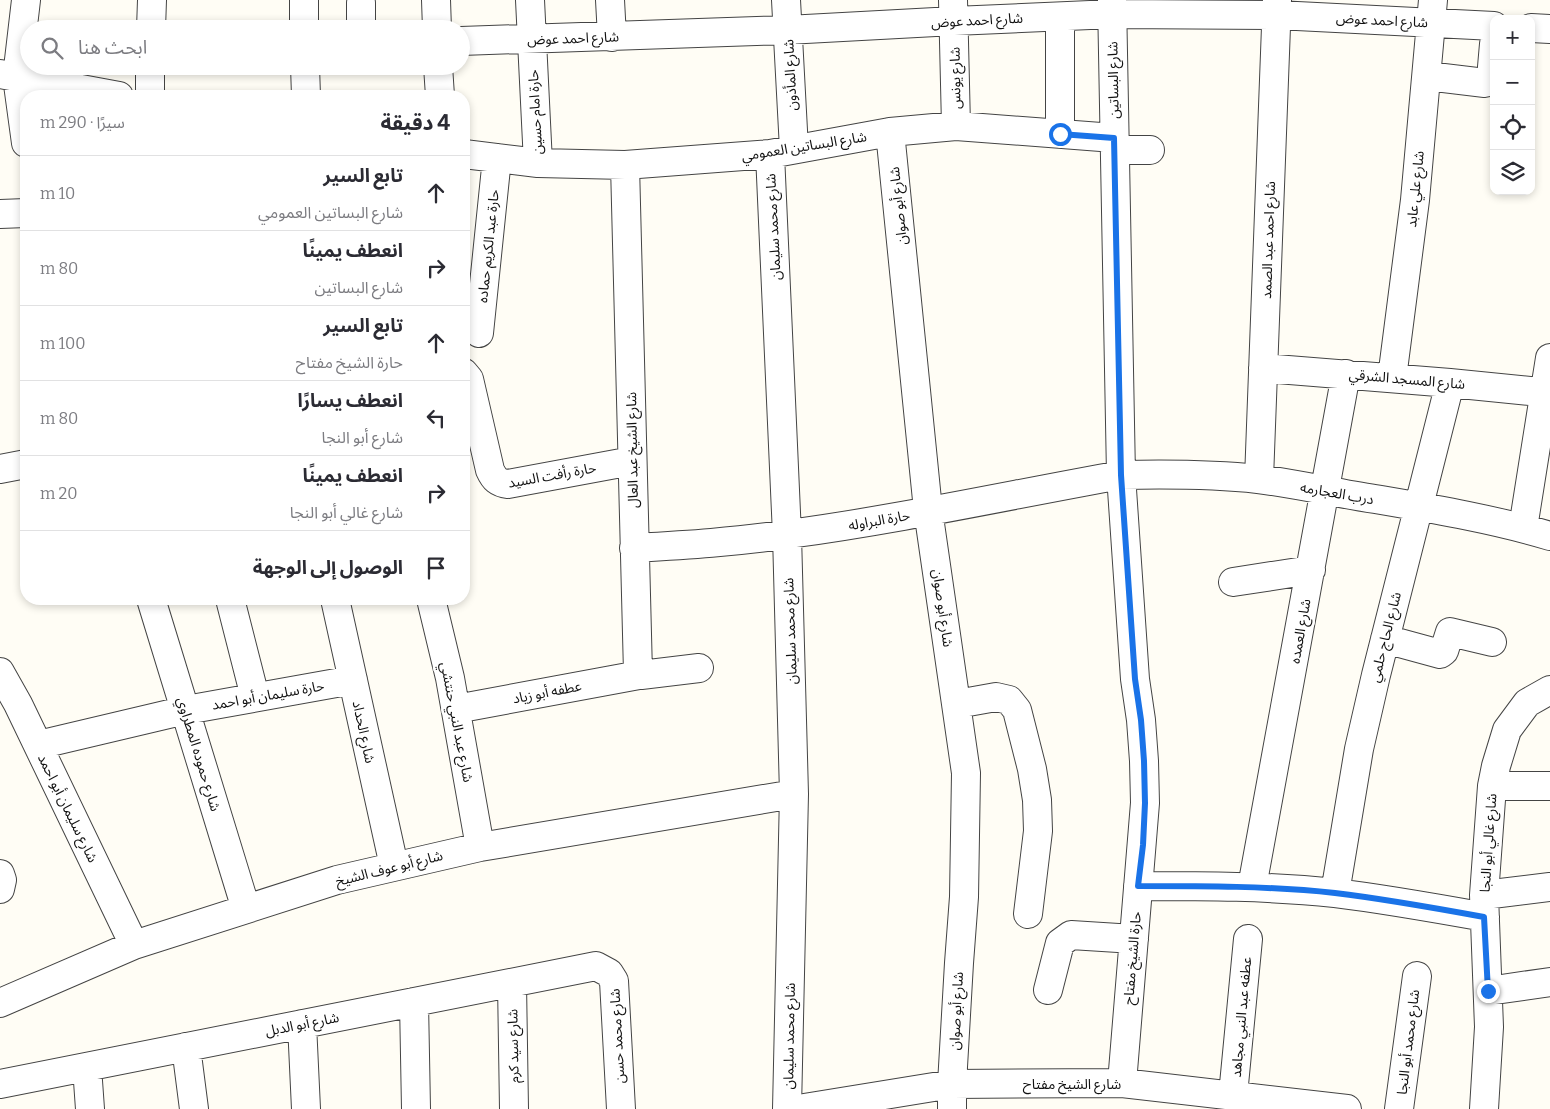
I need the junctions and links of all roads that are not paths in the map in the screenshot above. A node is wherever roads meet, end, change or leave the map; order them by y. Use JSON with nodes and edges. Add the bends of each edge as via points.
{"nodes":[{"id":1,"x":26,"y":0,"type":"edge"},
{"id":2,"x":152,"y":0,"type":"edge"},
{"id":3,"x":304,"y":0,"type":"edge"},
{"id":4,"x":436,"y":0,"type":"edge"},
{"id":5,"x":530,"y":0,"type":"edge"},
{"id":6,"x":610,"y":0,"type":"edge"},
{"id":7,"x":786,"y":0,"type":"edge"},
{"id":8,"x":1112,"y":7,"type":"edge"},
{"id":9,"x":1277,"y":8,"type":"edge"},
{"id":10,"x":954,"y":10,"type":"edge"},
{"id":11,"x":1433,"y":11,"type":"edge"},
{"id":12,"x":1060,"y":17,"type":"junction"},
{"id":13,"x":21,"y":20,"type":"edge"},
{"id":14,"x":151,"y":20,"type":"edge"},
{"id":15,"x":304,"y":20,"type":"edge"},
{"id":16,"x":437,"y":20,"type":"edge"},
{"id":17,"x":20,"y":25,"type":"edge"},
{"id":18,"x":1490,"y":25,"type":"edge"},
{"id":19,"x":1535,"y":28,"type":"edge"},
{"id":20,"x":1550,"y":29,"type":"edge"},
{"id":21,"x":788,"y":30,"type":"junction"},
{"id":22,"x":612,"y":37,"type":"junction"},
{"id":23,"x":532,"y":39,"type":"junction"},
{"id":24,"x":470,"y":41,"type":"edge"},
{"id":25,"x":1490,"y":65,"type":"edge"},
{"id":26,"x":150,"y":75,"type":"edge"},
{"id":27,"x":305,"y":75,"type":"edge"},
{"id":28,"x":439,"y":75,"type":"edge"},
{"id":29,"x":8,"y":76,"type":"edge"},
{"id":30,"x":1426,"y":76,"type":"junction"},
{"id":31,"x":82,"y":90,"type":"edge"},
{"id":32,"x":150,"y":90,"type":"edge"},
{"id":33,"x":306,"y":90,"type":"edge"},
{"id":34,"x":440,"y":90,"type":"edge"},
{"id":35,"x":20,"y":121,"type":"edge"},
{"id":36,"x":956,"y":126,"type":"junction"},
{"id":37,"x":890,"y":132,"type":"junction"},
{"id":38,"x":1060,"y":134,"type":"junction"},
{"id":39,"x":1114,"y":144,"type":"junction"},
{"id":40,"x":1150,"y":150,"type":"dead end"},
{"id":41,"x":782,"y":152,"type":"junction"},
{"id":42,"x":470,"y":155,"type":"edge"},
{"id":43,"x":497,"y":158,"type":"junction"},
{"id":44,"x":538,"y":163,"type":"junction"},
{"id":45,"x":625,"y":165,"type":"junction"},
{"id":46,"x":0,"y":214,"type":"edge"},
{"id":47,"x":20,"y":214,"type":"edge"},
{"id":48,"x":479,"y":333,"type":"dead end"},
{"id":49,"x":1550,"y":358,"type":"edge"},
{"id":50,"x":1263,"y":368,"type":"junction"},
{"id":51,"x":1346,"y":374,"type":"junction"},
{"id":52,"x":1392,"y":378,"type":"junction"},
{"id":53,"x":1450,"y":382,"type":"junction"},
{"id":54,"x":470,"y":383,"type":"edge"},
{"id":55,"x":1548,"y":392,"type":"edge"},
{"id":56,"x":632,"y":461,"type":"junction"},
{"id":57,"x":20,"y":465,"type":"edge"},
{"id":58,"x":0,"y":469,"type":"edge"},
{"id":59,"x":1121,"y":475,"type":"junction"},
{"id":60,"x":1259,"y":479,"type":"junction"},
{"id":61,"x":1325,"y":491,"type":"junction"},
{"id":62,"x":1418,"y":507,"type":"junction"},
{"id":63,"x":928,"y":510,"type":"junction"},
{"id":64,"x":1523,"y":528,"type":"junction"},
{"id":65,"x":787,"y":535,"type":"junction"},
{"id":66,"x":1550,"y":536,"type":"edge"},
{"id":67,"x":634,"y":548,"type":"junction"},
{"id":68,"x":1311,"y":570,"type":"junction"},
{"id":69,"x":1233,"y":582,"type":"dead end"},
{"id":70,"x":153,"y":605,"type":"edge"},
{"id":71,"x":232,"y":605,"type":"edge"},
{"id":72,"x":336,"y":605,"type":"edge"},
{"id":73,"x":432,"y":605,"type":"edge"},
{"id":74,"x":1385,"y":639,"type":"junction"},
{"id":75,"x":1492,"y":642,"type":"dead end"},
{"id":76,"x":699,"y":668,"type":"dead end"},
{"id":77,"x":0,"y":672,"type":"edge"},
{"id":78,"x":639,"y":675,"type":"junction"},
{"id":79,"x":353,"y":680,"type":"junction"},
{"id":80,"x":255,"y":697,"type":"junction"},
{"id":81,"x":1542,"y":700,"type":"edge"},
{"id":82,"x":957,"y":704,"type":"junction"},
{"id":83,"x":456,"y":709,"type":"junction"},
{"id":84,"x":9,"y":710,"type":"edge"},
{"id":85,"x":186,"y":710,"type":"junction"},
{"id":86,"x":38,"y":746,"type":"junction"},
{"id":87,"x":1492,"y":786,"type":"junction"},
{"id":88,"x":1550,"y":786,"type":"edge"},
{"id":89,"x":794,"y":794,"type":"junction"},
{"id":90,"x":480,"y":846,"type":"junction"},
{"id":91,"x":394,"y":866,"type":"junction"},
{"id":92,"x":0,"y":874,"type":"edge"},
{"id":93,"x":1138,"y":886,"type":"junction"},
{"id":94,"x":1252,"y":887,"type":"junction"},
{"id":95,"x":1550,"y":887,"type":"edge"},
{"id":96,"x":0,"y":889,"type":"edge"},
{"id":97,"x":1335,"y":894,"type":"junction"},
{"id":98,"x":1484,"y":906,"type":"junction"},
{"id":99,"x":246,"y":909,"type":"junction"},
{"id":100,"x":1028,"y":914,"type":"dead end"},
{"id":101,"x":1134,"y":939,"type":"junction"},
{"id":102,"x":1248,"y":939,"type":"dead end"},
{"id":103,"x":134,"y":945,"type":"junction"},
{"id":104,"x":603,"y":968,"type":"joint"},
{"id":105,"x":1417,"y":976,"type":"dead end"},
{"id":106,"x":1550,"y":982,"type":"edge"},
{"id":107,"x":512,"y":983,"type":"junction"},
{"id":108,"x":1048,"y":990,"type":"dead end"},
{"id":109,"x":1488,"y":991,"type":"junction"},
{"id":110,"x":414,"y":1002,"type":"junction"},
{"id":111,"x":0,"y":1003,"type":"edge"},
{"id":112,"x":302,"y":1024,"type":"junction"},
{"id":113,"x":186,"y":1047,"type":"junction"},
{"id":114,"x":87,"y":1067,"type":"junction"},
{"id":115,"x":1122,"y":1083,"type":"junction"},
{"id":116,"x":0,"y":1084,"type":"edge"},
{"id":117,"x":1233,"y":1095,"type":"junction"},
{"id":118,"x":952,"y":1097,"type":"edge"},
{"id":119,"x":1157,"y":1098,"type":"edge"},
{"id":120,"x":90,"y":1109,"type":"edge"},
{"id":121,"x":194,"y":1109,"type":"edge"},
{"id":122,"x":306,"y":1109,"type":"edge"},
{"id":123,"x":416,"y":1109,"type":"edge"},
{"id":124,"x":514,"y":1109,"type":"edge"},
{"id":125,"x":621,"y":1109,"type":"edge"},
{"id":126,"x":787,"y":1109,"type":"edge"},
{"id":127,"x":798,"y":1109,"type":"edge"},
{"id":128,"x":1347,"y":1109,"type":"edge"},
{"id":129,"x":1399,"y":1109,"type":"edge"},
{"id":130,"x":1484,"y":1109,"type":"edge"}],
"edges":[{"from":1,"to":13,"type":"street"},
{"from":2,"to":14,"type":"street"},
{"from":3,"to":15,"type":"street"},
{"from":4,"to":16,"type":"street"},
{"from":5,"to":23,"type":"street","name":"حارة امام حسين"},
{"from":6,"to":22,"type":"street"},
{"from":7,"to":21,"type":"street","name":"شارع المأذون"},
{"from":8,"to":9,"type":"street","name":"شارع احمد عوض"},
{"from":8,"to":12,"type":"street","name":"شارع احمد عوض"},
{"from":8,"to":39,"type":"street","name":"شارع البساتين"},
{"from":9,"to":11,"type":"street","name":"شارع احمد عوض"},
{"from":9,"to":50,"type":"street","name":"شارع احمد عبد الصمد"},
{"from":10,"to":12,"type":"street","name":"شارع احمد عوض"},
{"from":10,"to":21,"type":"street","name":"شارع احمد عوض"},
{"from":10,"to":36,"type":"street","name":"شارع يونس"},
{"from":11,"to":18,"type":"street","name":"شارع احمد عوض"},
{"from":11,"to":30,"type":"street","name":"شارع علي عابد"},
{"from":12,"to":38,"type":"street"},
{"from":17,"to":29,"type":"street"},
{"from":19,"to":20,"type":"street"},
{"from":21,"to":22,"type":"street","name":"شارع احمد عوض"},
{"from":21,"to":41,"type":"street","name":"شارع المأذون"},
{"from":22,"to":23,"type":"street","name":"شارع احمد عوض"},
{"from":23,"to":24,"type":"street","name":"شارع احمد عوض"},
{"from":23,"to":44,"type":"street","name":"حارة امام حسين"},
{"from":25,"to":30,"type":"street"},
{"from":26,"to":32,"type":"street"},
{"from":27,"to":33,"type":"street"},
{"from":28,"to":34,"type":"street"},
{"from":29,"to":31,"type":"street"},
{"from":29,"to":35,"type":"street"},
{"from":30,"to":52,"type":"street","name":"شارع علي عابد"},
{"from":36,"to":37,"type":"street","name":"شارع البساتين العمومي"},
{"from":36,"to":38,"type":"street","name":"شارع البساتين العمومي"},
{"from":37,"to":41,"type":"street","name":"شارع البساتين العمومي"},
{"from":37,"to":63,"type":"street","name":"شارع أبو صوان"},
{"from":38,"to":39,"type":"street","name":"شارع البساتين العمومي"},
{"from":39,"to":40,"type":"street","name":"شارع البساتين العمومي"},
{"from":39,"to":59,"type":"street","name":"شارع البساتين"},
{"from":41,"to":45,"type":"street","name":"شارع البساتين العمومي"},
{"from":41,"to":65,"type":"street","name":"شارع محمد سليمان"},
{"from":42,"to":43,"type":"street","name":"شارع البساتين العمومي"},
{"from":43,"to":44,"type":"street","name":"شارع البساتين العمومي"},
{"from":43,"to":48,"type":"street","name":"حارة عبد الكريم حماده"},
{"from":44,"to":45,"type":"street","name":"شارع البساتين العمومي"},
{"from":45,"to":56,"type":"street","name":"شارع الشيخ عبد العال"},
{"from":46,"to":47,"type":"street"},
{"from":49,"to":55,"type":"street"},
{"from":50,"to":51,"type":"street","name":"شارع المسجد الشرقي"},
{"from":50,"to":60,"type":"street","name":"شارع احمد عبد الصمد"},
{"from":51,"to":52,"type":"street","name":"شارع المسجد الشرقي"},
{"from":51,"to":61,"type":"street","name":"شارع العمده"},
{"from":52,"to":53,"type":"street","name":"شارع المسجد الشرقي"},
{"from":53,"to":55,"type":"street","name":"شارع المسجد الشرقي"},
{"from":53,"to":62,"type":"street","name":"شارع الحاج حلمي"},
{"from":54,"to":56,"type":"street","name":"حارة رأفت السيد","via":[[490,470],[498,482],[508,484]]},
{"from":55,"to":64,"type":"street"},
{"from":56,"to":67,"type":"street","name":"شارع الشيخ عبد العال"},
{"from":57,"to":58,"type":"street"},
{"from":59,"to":60,"type":"street","name":"درب العجارمه","via":[[1195,474]]},
{"from":59,"to":63,"type":"street","name":"حارة البراوله"},
{"from":59,"to":93,"type":"street","name":"حارة الشيخ مفتاح","via":[[1144,761],[1145,811]]},
{"from":60,"to":61,"type":"street","name":"درب العجارمه"},
{"from":61,"to":62,"type":"street","name":"درب العجارمه"},
{"from":61,"to":68,"type":"street","name":"شارع العمده"},
{"from":62,"to":64,"type":"street","name":"درب العجارمه"},
{"from":62,"to":74,"type":"street","name":"شارع الحاج حلمي"},
{"from":63,"to":65,"type":"street","name":"حارة البراوله"},
{"from":63,"to":82,"type":"street","name":"شارع أبو صوان"},
{"from":64,"to":66,"type":"street","name":"درب العجارمه"},
{"from":65,"to":67,"type":"street","name":"حارة البراوله"},
{"from":65,"to":89,"type":"street","name":"شارع محمد سليمان"},
{"from":67,"to":78,"type":"street","name":"شارع الشيخ عبد العال"},
{"from":68,"to":69,"type":"street"},
{"from":68,"to":94,"type":"street","name":"شارع العمده"},
{"from":70,"to":85,"type":"street","name":"شارع حموده المطراوي"},
{"from":71,"to":80,"type":"street"},
{"from":72,"to":79,"type":"street","name":"شارع الحداد"},
{"from":73,"to":83,"type":"street","name":"شارع عبد النبي حنتشي"},
{"from":74,"to":75,"type":"street","via":[[1440,654],[1450,632]]},
{"from":74,"to":97,"type":"street","name":"شارع الحاج حلمي","via":[[1359,749]]},
{"from":76,"to":78,"type":"street"},
{"from":77,"to":84,"type":"street","name":"شارع سليمان أبو احمد"},
{"from":78,"to":83,"type":"street","name":"عطفه أبو زياد"},
{"from":79,"to":80,"type":"street","name":"حارة سليمان أبو احمد"},
{"from":79,"to":91,"type":"street","name":"شارع الحداد"},
{"from":80,"to":85,"type":"street","name":"حارة سليمان أبو احمد"},
{"from":81,"to":87,"type":"street","name":"شارع غالي أبو النجا","via":[[1507,730]]},
{"from":82,"to":100,"type":"street","via":[[996,697],[1009,700],[1017,710],[1037,800],[1038,831]]},
{"from":82,"to":118,"type":"street","name":"شارع أبو صوان","via":[[966,773],[966,833]]},
{"from":83,"to":90,"type":"street","name":"شارع عبد النبي حنتشي"},
{"from":84,"to":86,"type":"street","name":"شارع سليمان أبو احمد"},
{"from":85,"to":86,"type":"street","name":"حارة سليمان أبو احمد"},
{"from":85,"to":99,"type":"street","name":"شارع حموده المطراوي"},
{"from":86,"to":103,"type":"street","name":"شارع سليمان أبو احمد"},
{"from":87,"to":88,"type":"street"},
{"from":87,"to":98,"type":"street","name":"شارع غالي أبو النجا"},
{"from":89,"to":90,"type":"street","name":"شارع أبو عوف الشيخ"},
{"from":89,"to":126,"type":"street","name":"شارع محمد سليمان"},
{"from":90,"to":91,"type":"street","name":"شارع أبو عوف الشيخ"},
{"from":91,"to":99,"type":"street","name":"شارع أبو عوف الشيخ"},
{"from":92,"to":96,"type":"street"},
{"from":93,"to":94,"type":"street"},
{"from":93,"to":101,"type":"street","name":"حارة الشيخ مفتاح"},
{"from":94,"to":97,"type":"street"},
{"from":95,"to":98,"type":"street"},
{"from":97,"to":98,"type":"street","via":[[1410,904]]},
{"from":98,"to":109,"type":"street","name":"شارع غالي أبو النجا"},
{"from":99,"to":103,"type":"street","name":"شارع أبو عوف الشيخ"},
{"from":101,"to":108,"type":"street","via":[[1071,935],[1065,938],[1060,943]]},
{"from":101,"to":115,"type":"street","name":"حارة الشيخ مفتاح"},
{"from":102,"to":117,"type":"street","name":"عطفه عبد النبي مجاهد"},
{"from":103,"to":111,"type":"street","name":"شارع أبو عوف الشيخ"},
{"from":104,"to":107,"type":"street","name":"شارع أبو الدبل","via":[[588,967]]},
{"from":104,"to":125,"type":"street","name":"شارع محمد حسن","via":[[614,981]]},
{"from":105,"to":129,"type":"street","name":"شارع محمد أبو النجا"},
{"from":106,"to":109,"type":"street"},
{"from":107,"to":110,"type":"street","name":"شارع أبو الدبل"},
{"from":107,"to":124,"type":"street","name":"شارع سيد كرم"},
{"from":109,"to":130,"type":"street","name":"شارع غالي أبو النجا"},
{"from":110,"to":112,"type":"street","name":"شارع أبو الدبل"},
{"from":110,"to":123,"type":"street"},
{"from":112,"to":113,"type":"street","name":"شارع أبو الدبل"},
{"from":112,"to":122,"type":"street"},
{"from":113,"to":114,"type":"street","name":"شارع أبو الدبل"},
{"from":113,"to":121,"type":"street"},
{"from":114,"to":116,"type":"street","name":"شارع أبو الدبل"},
{"from":114,"to":120,"type":"street"},
{"from":115,"to":118,"type":"street","name":"شارع الشيخ مفتاح"},
{"from":115,"to":119,"type":"street","name":"شارع الشيخ مفتاح"},
{"from":117,"to":119,"type":"street","name":"شارع الشيخ مفتاح"},
{"from":117,"to":128,"type":"street","name":"شارع الشيخ مفتاح"},
{"from":118,"to":127,"type":"street","name":"شارع الشيخ مفتاح"}]}
